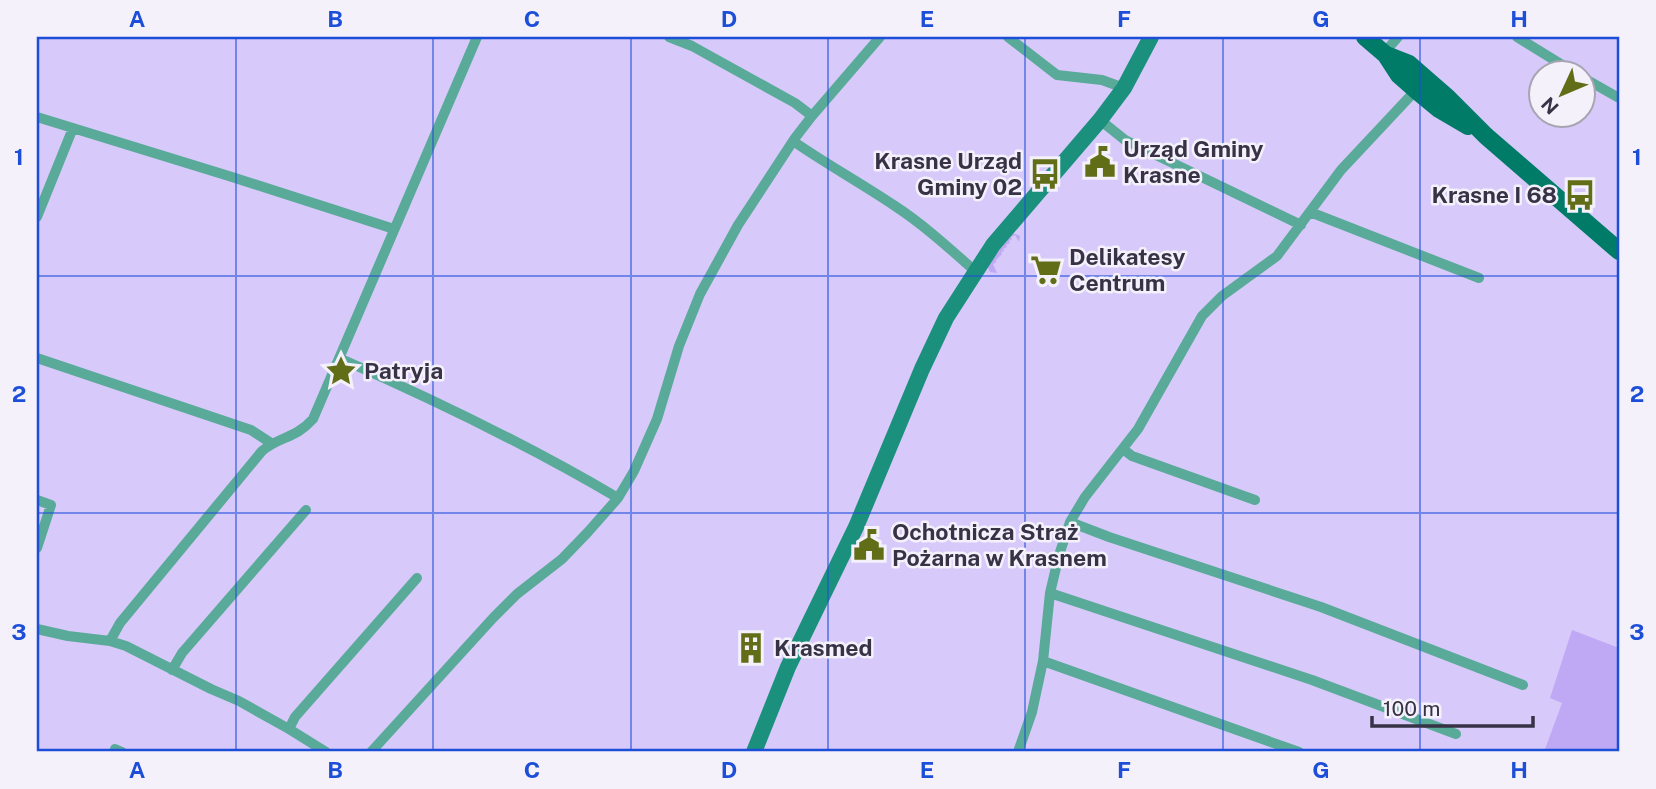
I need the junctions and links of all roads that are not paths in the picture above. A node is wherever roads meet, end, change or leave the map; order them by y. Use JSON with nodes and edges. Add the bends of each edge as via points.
{"nodes":[{"id":1,"x":477,"y":37,"type":"edge"},
{"id":2,"x":669,"y":37,"type":"edge"},
{"id":3,"x":877,"y":37,"type":"edge"},
{"id":4,"x":1007,"y":37,"type":"edge"},
{"id":5,"x":1151,"y":37,"type":"edge"},
{"id":6,"x":1365,"y":37,"type":"edge"},
{"id":7,"x":1398,"y":37,"type":"edge"},
{"id":8,"x":1517,"y":37,"type":"edge"},
{"id":9,"x":1385,"y":54,"type":"junction"},
{"id":10,"x":1554,"y":60,"type":"edge"},
{"id":11,"x":1414,"y":68,"type":"junction"},
{"id":12,"x":1596,"y":84,"type":"edge"},
{"id":13,"x":1124,"y":88,"type":"junction"},
{"id":14,"x":1416,"y":90,"type":"junction"},
{"id":15,"x":1445,"y":95,"type":"junction"},
{"id":16,"x":1619,"y":98,"type":"edge"},
{"id":17,"x":812,"y":116,"type":"junction"},
{"id":18,"x":37,"y":117,"type":"edge"},
{"id":19,"x":1100,"y":120,"type":"junction"},
{"id":20,"x":74,"y":128,"type":"junction"},
{"id":21,"x":1486,"y":136,"type":"junction"},
{"id":22,"x":793,"y":141,"type":"junction"},
{"id":23,"x":1310,"y":212,"type":"junction"},
{"id":24,"x":37,"y":217,"type":"edge"},
{"id":25,"x":1301,"y":225,"type":"junction"},
{"id":26,"x":394,"y":229,"type":"junction"},
{"id":27,"x":1619,"y":251,"type":"edge"},
{"id":28,"x":975,"y":271,"type":"junction"},
{"id":29,"x":1479,"y":278,"type":"dead end"},
{"id":30,"x":37,"y":358,"type":"edge"},
{"id":31,"x":339,"y":358,"type":"junction"},
{"id":32,"x":271,"y":443,"type":"junction"},
{"id":33,"x":1123,"y":449,"type":"junction"},
{"id":34,"x":618,"y":498,"type":"junction"},
{"id":35,"x":37,"y":500,"type":"edge"},
{"id":36,"x":1255,"y":500,"type":"dead end"},
{"id":37,"x":306,"y":510,"type":"dead end"},
{"id":38,"x":1070,"y":522,"type":"junction"},
{"id":39,"x":37,"y":548,"type":"edge"},
{"id":40,"x":417,"y":578,"type":"dead end"},
{"id":41,"x":1051,"y":593,"type":"junction"},
{"id":42,"x":37,"y":629,"type":"edge"},
{"id":43,"x":110,"y":641,"type":"junction"},
{"id":44,"x":1044,"y":662,"type":"junction"},
{"id":45,"x":172,"y":670,"type":"junction"},
{"id":46,"x":1523,"y":685,"type":"dead end"},
{"id":47,"x":289,"y":729,"type":"junction"},
{"id":48,"x":1456,"y":734,"type":"dead end"},
{"id":49,"x":326,"y":752,"type":"edge"},
{"id":50,"x":371,"y":752,"type":"edge"},
{"id":51,"x":754,"y":752,"type":"edge"},
{"id":52,"x":1018,"y":752,"type":"edge"},
{"id":53,"x":1299,"y":752,"type":"edge"}],
"edges":[{"from":1,"to":26,"type":"street"},
{"from":2,"to":17,"type":"street"},
{"from":3,"to":17,"type":"street"},
{"from":4,"to":13,"type":"street","via":[[1057,75],[1102,79]]},
{"from":5,"to":13,"type":"street"},
{"from":6,"to":9,"type":"main road"},
{"from":7,"to":9,"type":"street"},
{"from":8,"to":10,"type":"street"},
{"from":9,"to":11,"type":"main road"},
{"from":9,"to":14,"type":"main road"},
{"from":11,"to":14,"type":"street"},
{"from":11,"to":15,"type":"main road"},
{"from":12,"to":16,"type":"street"},
{"from":13,"to":19,"type":"street"},
{"from":14,"to":15,"type":"street"},
{"from":14,"to":21,"type":"main road","via":[[1438,109]]},
{"from":14,"to":23,"type":"street","via":[[1349,160]]},
{"from":15,"to":21,"type":"main road"},
{"from":17,"to":22,"type":"street"},
{"from":18,"to":20,"type":"street"},
{"from":19,"to":25,"type":"street","via":[[1125,140]]},
{"from":19,"to":28,"type":"street"},
{"from":20,"to":24,"type":"street"},
{"from":20,"to":26,"type":"street"},
{"from":21,"to":27,"type":"main road"},
{"from":22,"to":28,"type":"street","via":[[893,205]]},
{"from":22,"to":34,"type":"street","via":[[738,225],[700,295],[657,419]]},
{"from":23,"to":25,"type":"street"},
{"from":23,"to":29,"type":"street"},
{"from":25,"to":33,"type":"street","via":[[1277,256],[1202,316]]},
{"from":26,"to":31,"type":"street"},
{"from":28,"to":51,"type":"street","via":[[935,340]]},
{"from":30,"to":32,"type":"street","via":[[251,430]]},
{"from":31,"to":32,"type":"street","via":[[313,419],[294,435]]},
{"from":31,"to":34,"type":"street","via":[[427,397]]},
{"from":32,"to":43,"type":"street"},
{"from":33,"to":36,"type":"street"},
{"from":33,"to":38,"type":"street"},
{"from":34,"to":50,"type":"street","via":[[562,559],[493,618]]},
{"from":35,"to":39,"type":"street","via":[[51,505]]},
{"from":37,"to":45,"type":"street"},
{"from":38,"to":41,"type":"street"},
{"from":38,"to":46,"type":"street","via":[[1321,607]]},
{"from":40,"to":47,"type":"street"},
{"from":41,"to":44,"type":"street"},
{"from":41,"to":48,"type":"street","via":[[1312,680]]},
{"from":42,"to":43,"type":"street"},
{"from":43,"to":45,"type":"street"},
{"from":44,"to":52,"type":"street"},
{"from":44,"to":53,"type":"street"},
{"from":45,"to":47,"type":"street"},
{"from":47,"to":49,"type":"street"}]}
